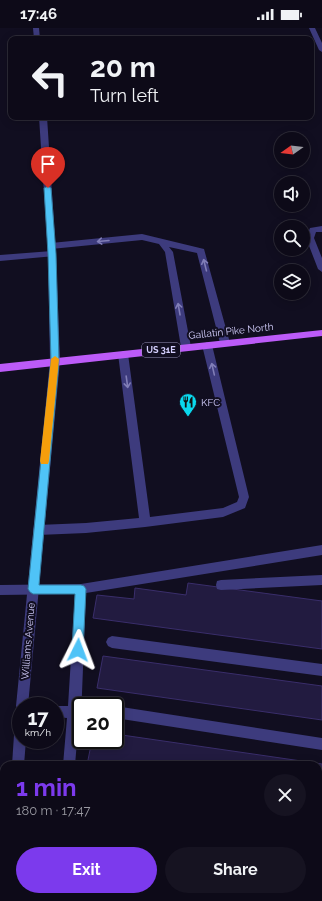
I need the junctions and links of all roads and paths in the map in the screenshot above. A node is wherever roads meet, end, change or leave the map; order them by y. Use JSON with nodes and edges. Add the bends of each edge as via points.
{"nodes":[{"id":1,"x":312,"y":28,"type":"edge"},
{"id":2,"x":322,"y":50,"type":"edge"},
{"id":3,"x":43,"y":120,"type":"edge"},
{"id":4,"x":322,"y":229,"type":"edge"},
{"id":5,"x":162,"y":242,"type":"junction"},
{"id":6,"x":52,"y":250,"type":"junction"},
{"id":7,"x":0,"y":258,"type":"edge"},
{"id":8,"x":322,"y":269,"type":"edge"},
{"id":9,"x":322,"y":333,"type":"edge"},
{"id":10,"x":225,"y":343,"type":"junction"},
{"id":11,"x":207,"y":345,"type":"junction"},
{"id":12,"x":186,"y":347,"type":"junction"},
{"id":13,"x":123,"y":354,"type":"junction"},
{"id":14,"x":55,"y":361,"type":"junction"},
{"id":15,"x":0,"y":368,"type":"edge"},
{"id":16,"x":145,"y":522,"type":"junction"},
{"id":17,"x":38,"y":530,"type":"junction"},
{"id":18,"x":322,"y":550,"type":"edge"},
{"id":19,"x":322,"y":580,"type":"edge"},
{"id":20,"x":221,"y":585,"type":"dead end"},
{"id":21,"x":33,"y":589,"type":"junction"},
{"id":22,"x":81,"y":589,"type":"junction"},
{"id":23,"x":0,"y":590,"type":"edge"},
{"id":24,"x":112,"y":642,"type":"dead end"},
{"id":25,"x":322,"y":670,"type":"edge"},
{"id":26,"x":23,"y":697,"type":"edge"},
{"id":27,"x":78,"y":697,"type":"edge"},
{"id":28,"x":124,"y":713,"type":"edge"},
{"id":29,"x":322,"y":744,"type":"edge"},
{"id":30,"x":72,"y":747,"type":"edge"},
{"id":31,"x":19,"y":749,"type":"edge"},
{"id":32,"x":18,"y":761,"type":"edge"},
{"id":33,"x":70,"y":761,"type":"edge"}],
"edges":[{"from":1,"to":2,"type":"street"},
{"from":3,"to":6,"type":"street","name":"Williams Avenue"},
{"from":4,"to":8,"type":"street","via":[[313,230],[310,238]]},
{"from":5,"to":6,"type":"street","one_way":true,"via":[[142,237]]},
{"from":10,"to":5,"type":"street","one_way":true,"via":[[201,251]]},
{"from":12,"to":5,"type":"street","one_way":true,"via":[[169,252]]},
{"from":6,"to":7,"type":"street"},
{"from":6,"to":14,"type":"street","name":"Williams Avenue"},
{"from":9,"to":10,"type":"main road","name":"Gallatin Pike North","number":"US 31E"},
{"from":10,"to":11,"type":"main road","name":"Gallatin Pike North","number":"US 31E"},
{"from":11,"to":12,"type":"main road","name":"Gallatin Pike North","number":"US 31E"},
{"from":16,"to":11,"type":"street","one_way":true,"via":[[223,512],[241,505],[244,497]]},
{"from":12,"to":13,"type":"main road","name":"Gallatin Pike North","number":"US 31E"},
{"from":13,"to":14,"type":"main road","name":"Gallatin Pike North","number":"US 31E"},
{"from":13,"to":16,"type":"street","one_way":true},
{"from":14,"to":15,"type":"main road","name":"Gallatin Pike North","number":"US 31E"},
{"from":14,"to":17,"type":"street","name":"Williams Avenue"},
{"from":16,"to":17,"type":"street"},
{"from":17,"to":21,"type":"street","name":"Williams Avenue"},
{"from":18,"to":22,"type":"street"},
{"from":19,"to":20,"type":"street"},
{"from":21,"to":22,"type":"street"},
{"from":21,"to":23,"type":"street"},
{"from":21,"to":26,"type":"street","name":"Williams Avenue"},
{"from":22,"to":27,"type":"street"},
{"from":24,"to":25,"type":"street"},
{"from":28,"to":29,"type":"street"},
{"from":30,"to":33,"type":"street"},
{"from":31,"to":32,"type":"street"}]}
